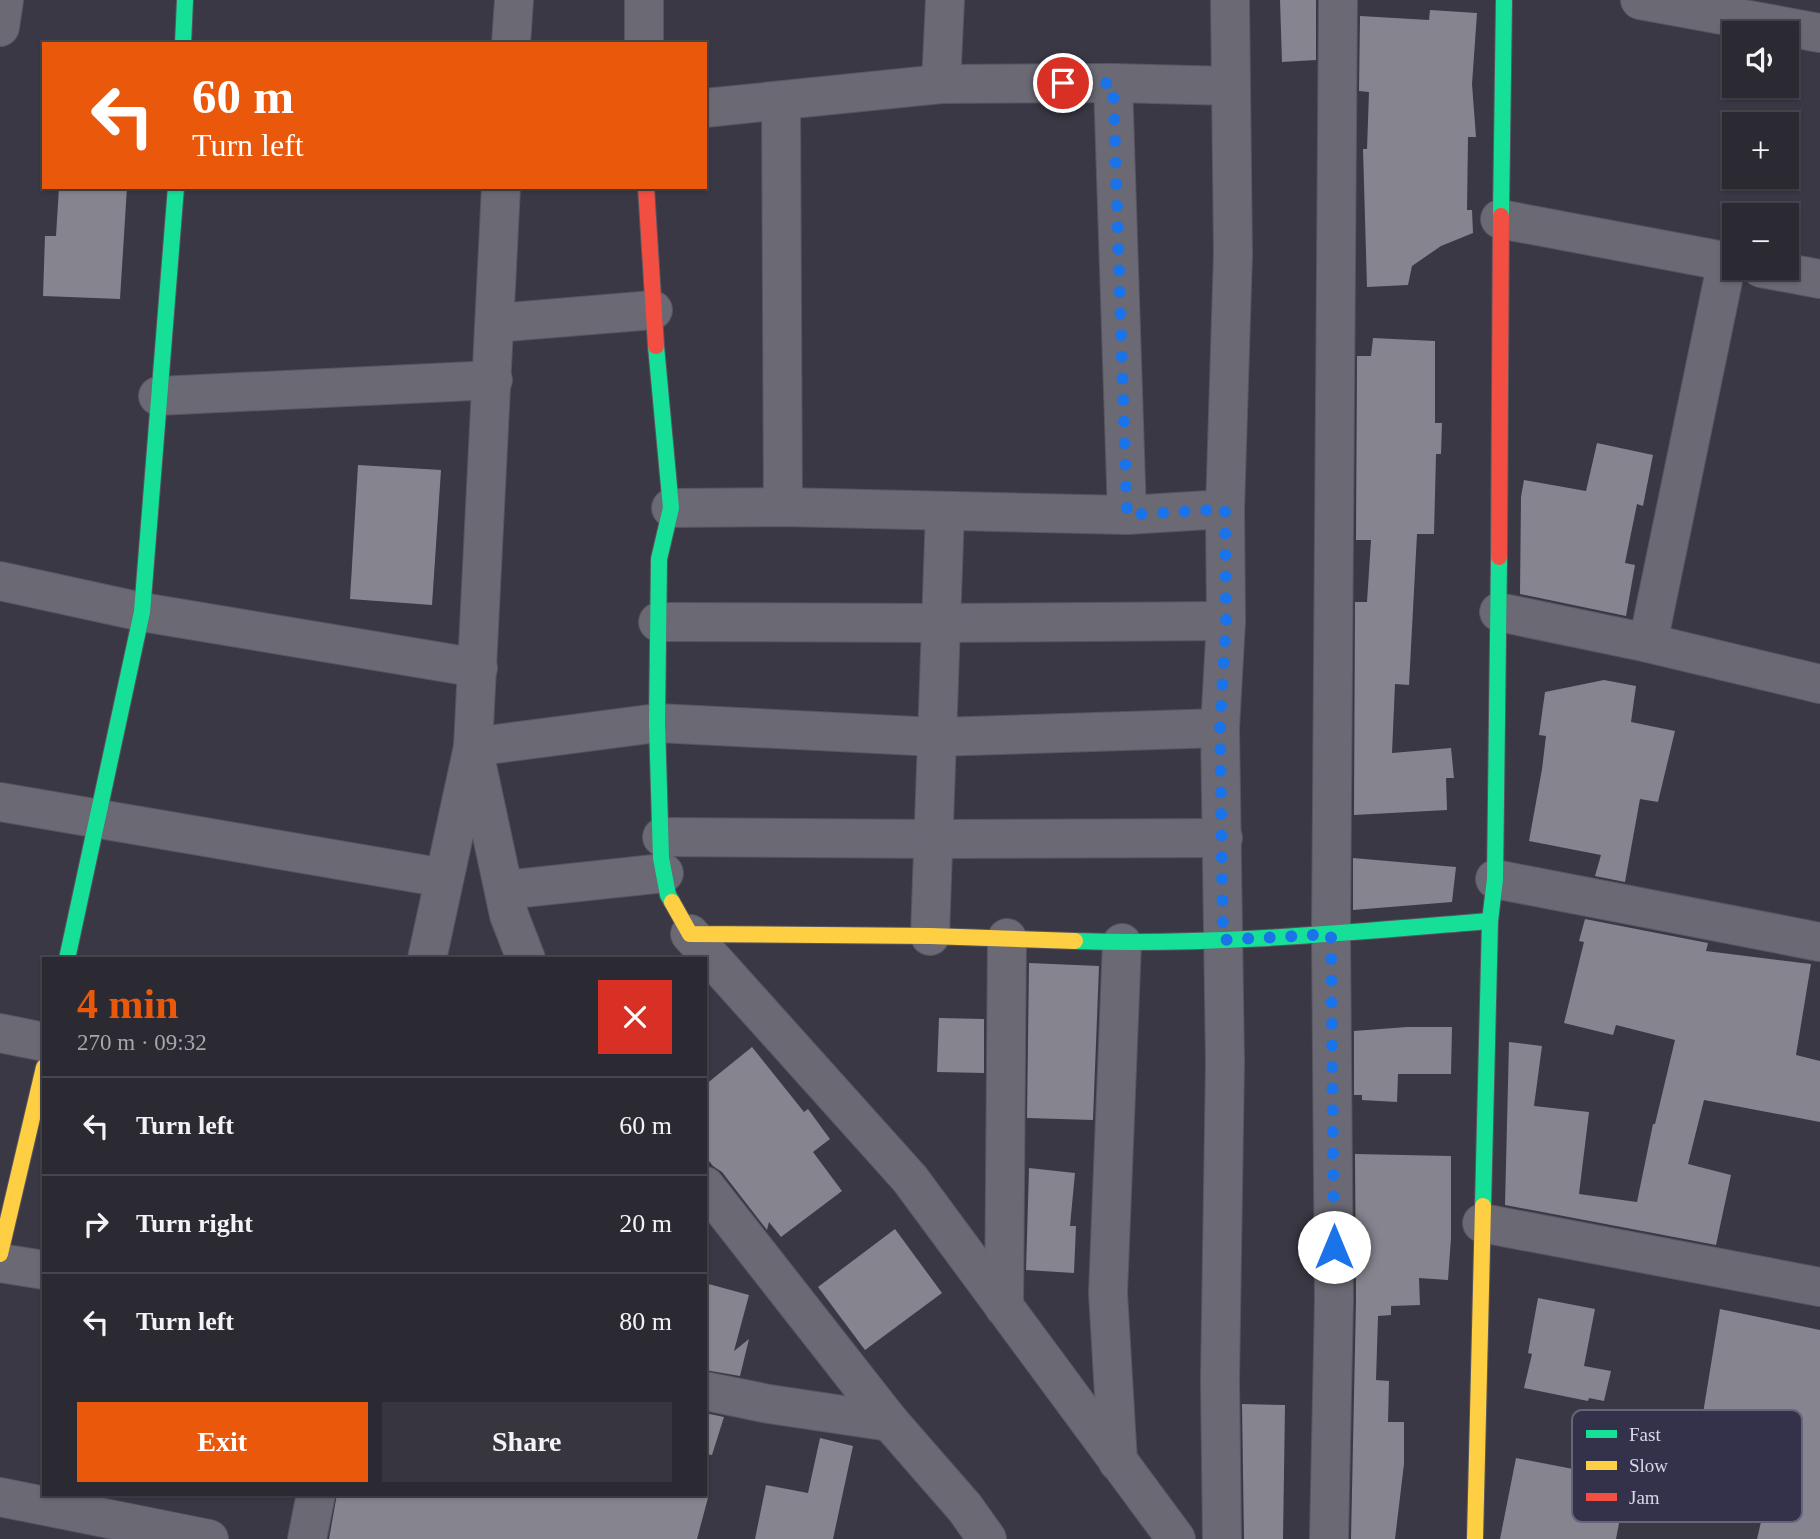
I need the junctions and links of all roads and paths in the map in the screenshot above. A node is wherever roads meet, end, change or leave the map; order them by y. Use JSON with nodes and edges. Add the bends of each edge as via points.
{"nodes":[{"id":1,"x":5,"y":0,"type":"edge"},
{"id":2,"x":185,"y":0,"type":"edge"},
{"id":3,"x":514,"y":0,"type":"edge"},
{"id":4,"x":644,"y":0,"type":"edge"},
{"id":5,"x":945,"y":0,"type":"edge"},
{"id":6,"x":1230,"y":0,"type":"edge"},
{"id":7,"x":1338,"y":0,"type":"edge"},
{"id":8,"x":1504,"y":0,"type":"edge"},
{"id":9,"x":1640,"y":0,"type":"edge"},
{"id":10,"x":0,"y":27,"type":"edge"},
{"id":11,"x":1820,"y":33,"type":"edge"},
{"id":12,"x":183,"y":42,"type":"edge"},
{"id":13,"x":511,"y":42,"type":"edge"},
{"id":14,"x":644,"y":42,"type":"edge"},
{"id":15,"x":1113,"y":83,"type":"junction"},
{"id":16,"x":940,"y":84,"type":"junction"},
{"id":17,"x":1231,"y":86,"type":"junction"},
{"id":18,"x":780,"y":102,"type":"junction"},
{"id":19,"x":707,"y":108,"type":"edge"},
{"id":20,"x":176,"y":189,"type":"edge"},
{"id":21,"x":501,"y":189,"type":"edge"},
{"id":22,"x":646,"y":189,"type":"edge"},
{"id":23,"x":1500,"y":219,"type":"junction"},
{"id":24,"x":1722,"y":260,"type":"edge"},
{"id":25,"x":1799,"y":275,"type":"edge"},
{"id":26,"x":1820,"y":279,"type":"edge"},
{"id":27,"x":1737,"y":280,"type":"edge"},
{"id":28,"x":653,"y":310,"type":"junction"},
{"id":29,"x":496,"y":323,"type":"junction"},
{"id":30,"x":493,"y":380,"type":"junction"},
{"id":31,"x":158,"y":396,"type":"junction"},
{"id":32,"x":783,"y":507,"type":"junction"},
{"id":33,"x":671,"y":508,"type":"junction"},
{"id":34,"x":1225,"y":509,"type":"junction"},
{"id":35,"x":945,"y":512,"type":"junction"},
{"id":36,"x":1127,"y":515,"type":"junction"},
{"id":37,"x":0,"y":581,"type":"edge"},
{"id":38,"x":142,"y":611,"type":"junction"},
{"id":39,"x":1499,"y":612,"type":"junction"},
{"id":40,"x":1226,"y":621,"type":"junction"},
{"id":41,"x":658,"y":622,"type":"junction"},
{"id":42,"x":941,"y":623,"type":"junction"},
{"id":43,"x":1648,"y":643,"type":"junction"},
{"id":44,"x":478,"y":668,"type":"junction"},
{"id":45,"x":1820,"y":684,"type":"edge"},
{"id":46,"x":657,"y":723,"type":"junction"},
{"id":47,"x":1220,"y":728,"type":"junction"},
{"id":48,"x":936,"y":737,"type":"junction"},
{"id":49,"x":473,"y":747,"type":"junction"},
{"id":50,"x":0,"y":802,"type":"edge"},
{"id":51,"x":97,"y":819,"type":"junction"},
{"id":52,"x":1223,"y":838,"type":"junction"},
{"id":53,"x":935,"y":839,"type":"junction"},
{"id":54,"x":663,"y":855,"type":"junction"},
{"id":55,"x":444,"y":878,"type":"junction"},
{"id":56,"x":1495,"y":879,"type":"junction"},
{"id":57,"x":504,"y":890,"type":"junction"},
{"id":58,"x":1490,"y":921,"type":"junction"},
{"id":59,"x":690,"y":934,"type":"junction"},
{"id":60,"x":1331,"y":934,"type":"junction"},
{"id":61,"x":930,"y":936,"type":"junction"},
{"id":62,"x":1007,"y":938,"type":"junction"},
{"id":63,"x":1223,"y":940,"type":"junction"},
{"id":64,"x":1820,"y":942,"type":"edge"},
{"id":65,"x":1122,"y":943,"type":"junction"},
{"id":66,"x":67,"y":957,"type":"edge"},
{"id":67,"x":427,"y":957,"type":"edge"},
{"id":68,"x":525,"y":957,"type":"edge"},
{"id":69,"x":0,"y":1033,"type":"edge"},
{"id":70,"x":42,"y":1042,"type":"edge"},
{"id":71,"x":42,"y":1076,"type":"edge"},
{"id":72,"x":707,"y":1189,"type":"edge"},
{"id":73,"x":1482,"y":1223,"type":"junction"},
{"id":74,"x":0,"y":1254,"type":"edge"},
{"id":75,"x":0,"y":1263,"type":"edge"},
{"id":76,"x":42,"y":1270,"type":"edge"},
{"id":77,"x":1820,"y":1287,"type":"edge"},
{"id":78,"x":1004,"y":1307,"type":"junction"},
{"id":79,"x":707,"y":1391,"type":"edge"},
{"id":80,"x":890,"y":1422,"type":"junction"},
{"id":81,"x":1118,"y":1462,"type":"junction"},
{"id":82,"x":316,"y":1496,"type":"edge"},
{"id":83,"x":0,"y":1497,"type":"edge"},
{"id":84,"x":209,"y":1539,"type":"edge"},
{"id":85,"x":307,"y":1539,"type":"edge"},
{"id":86,"x":988,"y":1539,"type":"edge"},
{"id":87,"x":1176,"y":1539,"type":"edge"},
{"id":88,"x":1222,"y":1539,"type":"edge"},
{"id":89,"x":1329,"y":1539,"type":"edge"},
{"id":90,"x":1475,"y":1539,"type":"edge"}],
"edges":[{"from":1,"to":10,"type":"street"},
{"from":2,"to":12,"type":"street"},
{"from":3,"to":13,"type":"street"},
{"from":4,"to":14,"type":"street"},
{"from":5,"to":16,"type":"street"},
{"from":6,"to":17,"type":"street"},
{"from":7,"to":60,"type":"street"},
{"from":8,"to":23,"type":"street"},
{"from":9,"to":11,"type":"street"},
{"from":15,"to":16,"type":"street"},
{"from":15,"to":17,"type":"street"},
{"from":15,"to":36,"type":"street"},
{"from":16,"to":18,"type":"street"},
{"from":17,"to":34,"type":"street","via":[[1233,254]]},
{"from":18,"to":19,"type":"street"},
{"from":18,"to":32,"type":"street"},
{"from":20,"to":31,"type":"street"},
{"from":21,"to":29,"type":"street"},
{"from":22,"to":28,"type":"street"},
{"from":23,"to":24,"type":"street"},
{"from":23,"to":39,"type":"street"},
{"from":25,"to":26,"type":"street"},
{"from":27,"to":43,"type":"street"},
{"from":28,"to":29,"type":"street"},
{"from":28,"to":33,"type":"street"},
{"from":29,"to":30,"type":"street"},
{"from":30,"to":31,"type":"street"},
{"from":30,"to":44,"type":"street"},
{"from":31,"to":38,"type":"street"},
{"from":32,"to":33,"type":"street"},
{"from":32,"to":35,"type":"street"},
{"from":33,"to":41,"type":"street","via":[[659,559]]},
{"from":34,"to":36,"type":"street"},
{"from":34,"to":40,"type":"street"},
{"from":35,"to":36,"type":"street"},
{"from":35,"to":42,"type":"street"},
{"from":37,"to":38,"type":"street"},
{"from":38,"to":44,"type":"street"},
{"from":38,"to":51,"type":"street"},
{"from":39,"to":43,"type":"street"},
{"from":39,"to":56,"type":"street"},
{"from":40,"to":42,"type":"street"},
{"from":40,"to":47,"type":"street"},
{"from":41,"to":42,"type":"street"},
{"from":41,"to":46,"type":"street"},
{"from":42,"to":48,"type":"street"},
{"from":43,"to":45,"type":"street"},
{"from":44,"to":49,"type":"street"},
{"from":46,"to":48,"type":"street"},
{"from":46,"to":49,"type":"street"},
{"from":46,"to":54,"type":"street"},
{"from":47,"to":48,"type":"street"},
{"from":47,"to":52,"type":"street"},
{"from":48,"to":53,"type":"street"},
{"from":49,"to":55,"type":"street"},
{"from":49,"to":57,"type":"street"},
{"from":50,"to":51,"type":"street"},
{"from":51,"to":55,"type":"street"},
{"from":51,"to":66,"type":"street"},
{"from":52,"to":53,"type":"street"},
{"from":52,"to":63,"type":"street"},
{"from":53,"to":54,"type":"street"},
{"from":53,"to":61,"type":"street"},
{"from":54,"to":57,"type":"street"},
{"from":54,"to":59,"type":"street","via":[[668,895]]},
{"from":55,"to":67,"type":"street"},
{"from":56,"to":58,"type":"street"},
{"from":56,"to":64,"type":"street"},
{"from":57,"to":68,"type":"street"},
{"from":58,"to":60,"type":"street"},
{"from":58,"to":73,"type":"street"},
{"from":59,"to":61,"type":"street"},
{"from":59,"to":78,"type":"street","via":[[910,1179]]},
{"from":60,"to":63,"type":"street"},
{"from":60,"to":89,"type":"street","via":[[1334,1300]]},
{"from":61,"to":62,"type":"street"},
{"from":62,"to":65,"type":"street"},
{"from":62,"to":78,"type":"street"},
{"from":63,"to":65,"type":"street"},
{"from":63,"to":88,"type":"street"},
{"from":65,"to":81,"type":"street","via":[[1108,1293]]},
{"from":69,"to":70,"type":"street"},
{"from":71,"to":74,"type":"street"},
{"from":72,"to":80,"type":"street"},
{"from":73,"to":77,"type":"street"},
{"from":73,"to":90,"type":"street"},
{"from":75,"to":76,"type":"street"},
{"from":78,"to":81,"type":"street"},
{"from":79,"to":80,"type":"street"},
{"from":80,"to":86,"type":"street"},
{"from":81,"to":87,"type":"street"},
{"from":82,"to":85,"type":"street"},
{"from":83,"to":84,"type":"street"}]}
